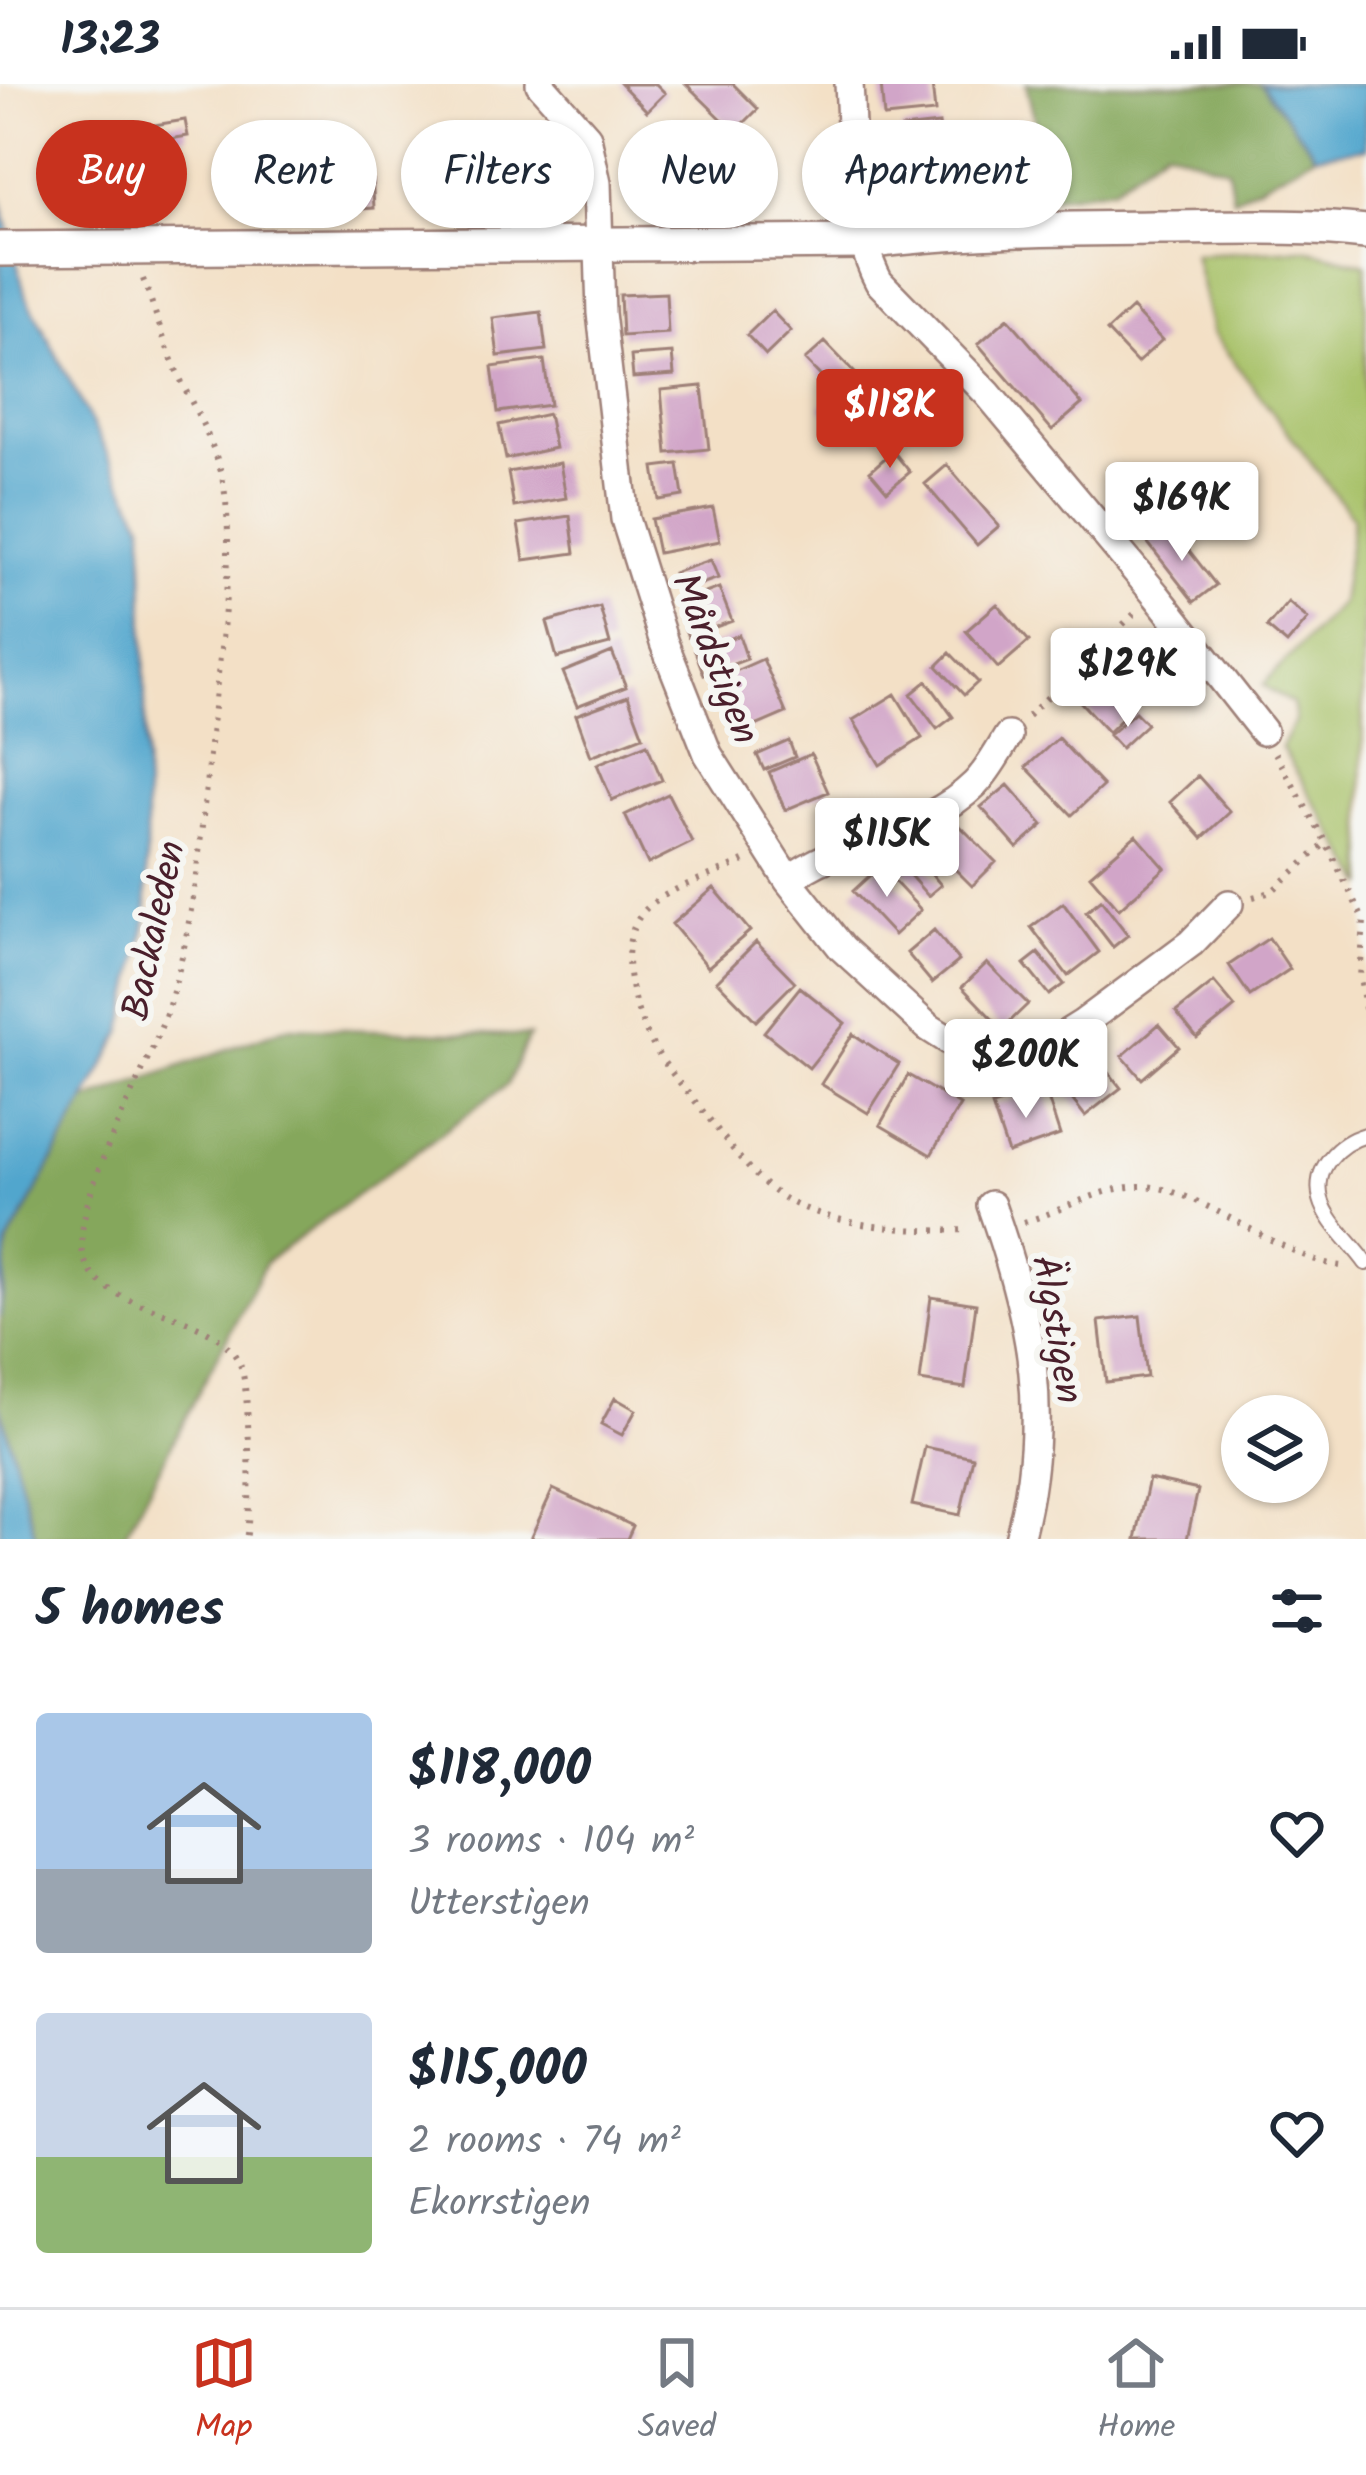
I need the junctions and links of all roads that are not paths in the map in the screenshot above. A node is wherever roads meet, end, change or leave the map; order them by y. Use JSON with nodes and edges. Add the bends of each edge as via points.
{"nodes":[{"id":1,"x":540,"y":84,"type":"edge"},
{"id":2,"x":848,"y":84,"type":"edge"},
{"id":3,"x":1366,"y":232,"type":"edge"},
{"id":4,"x":866,"y":242,"type":"junction"},
{"id":5,"x":600,"y":244,"type":"junction"},
{"id":6,"x":16,"y":249,"type":"edge"},
{"id":7,"x":1263,"y":731,"type":"road end"},
{"id":8,"x":1008,"y":736,"type":"road end"},
{"id":9,"x":788,"y":880,"type":"junction"},
{"id":10,"x":1229,"y":904,"type":"road end"},
{"id":11,"x":1366,"y":1136,"type":"edge"},
{"id":12,"x":995,"y":1216,"type":"road end"},
{"id":13,"x":1363,"y":1258,"type":"edge"},
{"id":14,"x":1019,"y":1539,"type":"edge"}],
"edges":[{"from":1,"to":5,"type":"street","name":"Mårdstigen","via":[[586,137]]},
{"from":2,"to":4,"type":"street"},
{"from":3,"to":4,"type":"street","via":[[1034,230]]},
{"from":4,"to":5,"type":"street"},
{"from":4,"to":7,"type":"street","via":[[879,281],[988,394]]},
{"from":5,"to":6,"type":"street"},
{"from":5,"to":9,"type":"street","name":"Mårdstigen","via":[[625,520],[708,754]]},
{"from":8,"to":9,"type":"street","via":[[981,778],[953,802]]},
{"from":9,"to":10,"type":"street","name":"Mårdstigen","via":[[842,948],[928,1027],[988,1057],[1042,1049],[1082,1024],[1191,944]]},
{"from":11,"to":13,"type":"lane","via":[[1329,1156],[1321,1177],[1321,1200]]},
{"from":12,"to":14,"type":"street","name":"Älgstigen","via":[[1037,1386],[1033,1487]]}]}
